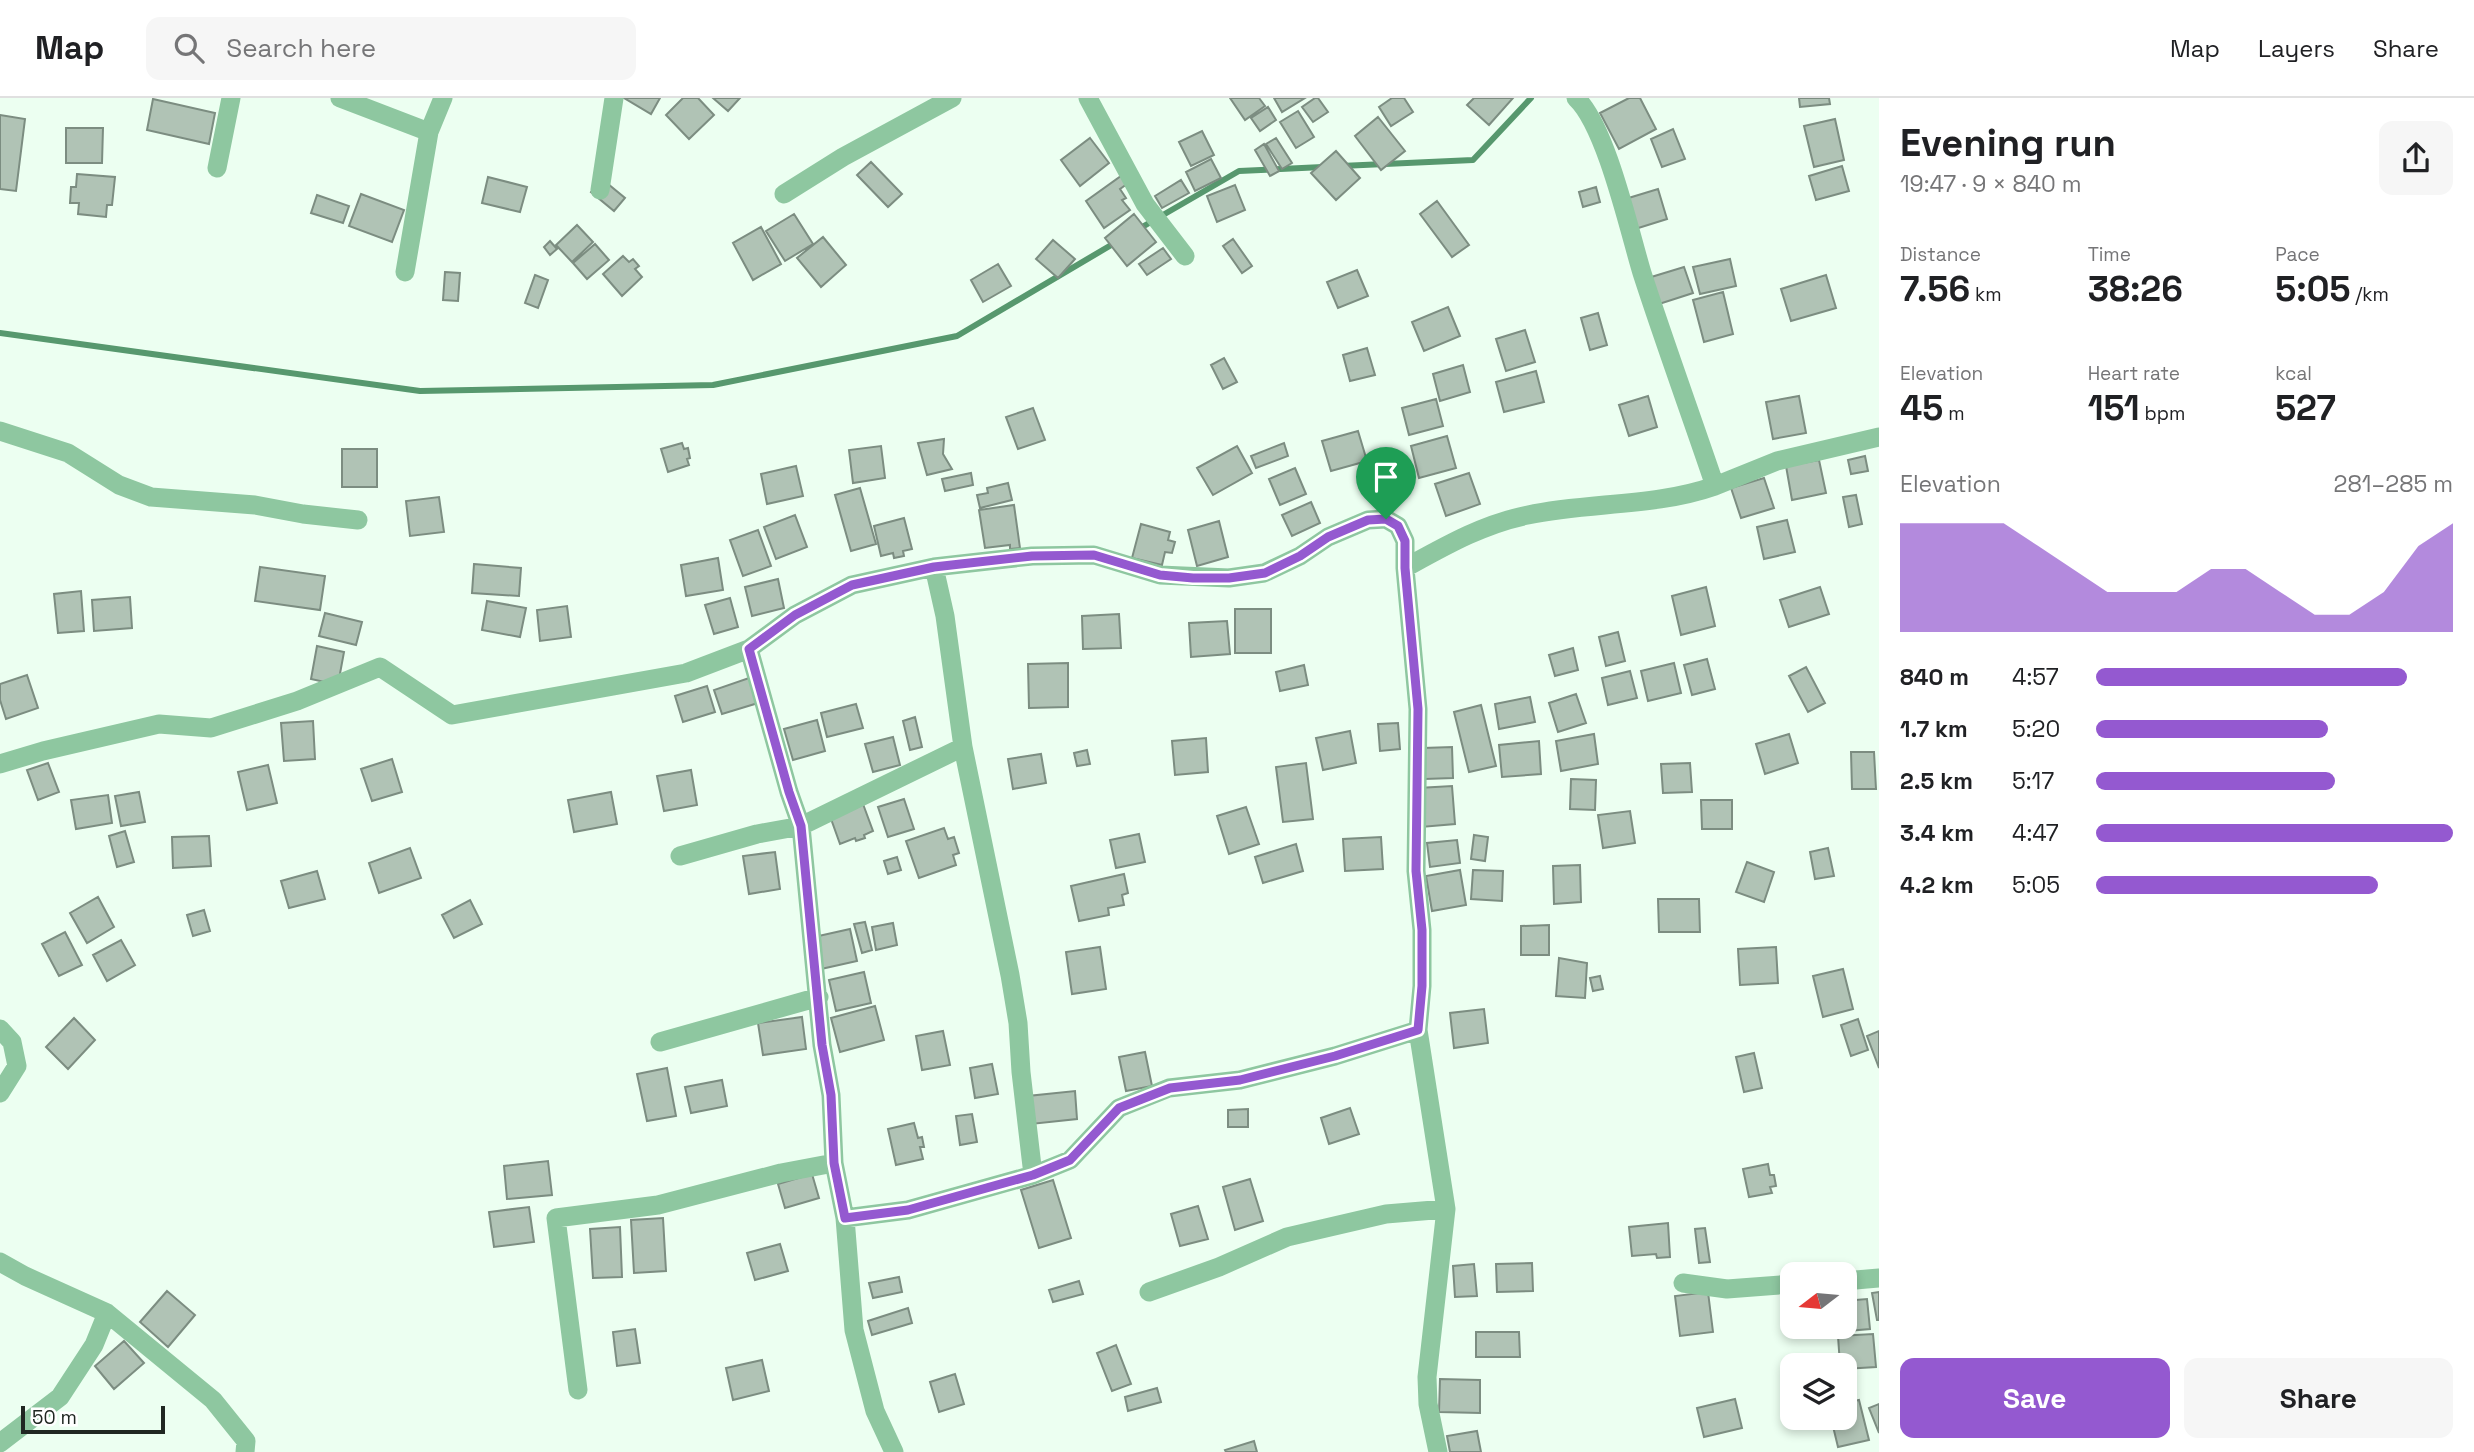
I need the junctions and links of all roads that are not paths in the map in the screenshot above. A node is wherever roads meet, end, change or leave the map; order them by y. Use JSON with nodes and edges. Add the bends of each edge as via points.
{"nodes":[{"id":1,"x":230,"y":98,"type":"edge"},
{"id":2,"x":340,"y":98,"type":"edge"},
{"id":3,"x":443,"y":98,"type":"edge"},
{"id":4,"x":614,"y":98,"type":"edge"},
{"id":5,"x":952,"y":98,"type":"edge"},
{"id":6,"x":1088,"y":98,"type":"edge"},
{"id":7,"x":1577,"y":98,"type":"edge"},
{"id":8,"x":429,"y":132,"type":"junction"},
{"id":9,"x":217,"y":168,"type":"dead end"},
{"id":10,"x":600,"y":190,"type":"dead end"},
{"id":11,"x":784,"y":194,"type":"dead end"},
{"id":12,"x":1185,"y":256,"type":"dead end"},
{"id":13,"x":405,"y":272,"type":"dead end"},
{"id":14,"x":0,"y":431,"type":"edge"},
{"id":15,"x":1879,"y":437,"type":"edge"},
{"id":16,"x":1715,"y":486,"type":"junction"},
{"id":17,"x":358,"y":520,"type":"dead end"},
{"id":18,"x":934,"y":567,"type":"junction"},
{"id":19,"x":1405,"y":568,"type":"junction"},
{"id":20,"x":749,"y":649,"type":"junction"},
{"id":21,"x":963,"y":747,"type":"junction"},
{"id":22,"x":0,"y":764,"type":"edge"},
{"id":23,"x":801,"y":826,"type":"junction"},
{"id":24,"x":680,"y":856,"type":"dead end"},
{"id":25,"x":819,"y":997,"type":"junction"},
{"id":26,"x":0,"y":1030,"type":"edge"},
{"id":27,"x":1418,"y":1030,"type":"junction"},
{"id":28,"x":660,"y":1042,"type":"dead end"},
{"id":29,"x":0,"y":1093,"type":"edge"},
{"id":30,"x":834,"y":1163,"type":"junction"},
{"id":31,"x":1033,"y":1175,"type":"junction"},
{"id":32,"x":1446,"y":1209,"type":"junction"},
{"id":33,"x":845,"y":1218,"type":"junction"},
{"id":34,"x":0,"y":1262,"type":"edge"},
{"id":35,"x":1879,"y":1278,"type":"edge"},
{"id":36,"x":1857,"y":1280,"type":"edge"},
{"id":37,"x":1683,"y":1283,"type":"dead end"},
{"id":38,"x":1780,"y":1285,"type":"edge"},
{"id":39,"x":1149,"y":1292,"type":"dead end"},
{"id":40,"x":107,"y":1313,"type":"junction"},
{"id":41,"x":578,"y":1390,"type":"dead end"},
{"id":42,"x":0,"y":1443,"type":"edge"},
{"id":43,"x":246,"y":1452,"type":"edge"},
{"id":44,"x":894,"y":1452,"type":"edge"},
{"id":45,"x":1438,"y":1452,"type":"edge"}],
"edges":[{"from":1,"to":9,"type":"street"},
{"from":2,"to":8,"type":"street"},
{"from":3,"to":8,"type":"street"},
{"from":4,"to":10,"type":"street"},
{"from":5,"to":11,"type":"street","via":[[843,156]]},
{"from":6,"to":12,"type":"street","via":[[1144,204]]},
{"from":7,"to":16,"type":"street","via":[[1587,108],[1606,155]]},
{"from":8,"to":13,"type":"street"},
{"from":14,"to":17,"type":"street","via":[[68,453],[119,485],[151,497],[255,505]]},
{"from":15,"to":16,"type":"street","via":[[1777,461]]},
{"from":16,"to":19,"type":"street","via":[[1666,499],[1529,515],[1490,525]]},
{"from":18,"to":19,"type":"street","via":[[1032,556],[1094,555],[1160,575],[1229,578],[1265,573],[1328,537],[1368,520],[1386,519],[1398,526],[1405,541]]},
{"from":18,"to":20,"type":"street","via":[[852,585],[795,615]]},
{"from":18,"to":21,"type":"street"},
{"from":19,"to":27,"type":"street","via":[[1418,709],[1416,871],[1422,930]]},
{"from":20,"to":22,"type":"street","via":[[686,673],[452,715],[380,667],[297,701],[211,727],[159,724]]},
{"from":20,"to":23,"type":"street"},
{"from":21,"to":23,"type":"street"},
{"from":21,"to":31,"type":"street","via":[[1016,1011]]},
{"from":23,"to":24,"type":"street"},
{"from":23,"to":25,"type":"street"},
{"from":25,"to":28,"type":"street"},
{"from":25,"to":30,"type":"street"},
{"from":26,"to":29,"type":"street","via":[[12,1042],[16,1066]]},
{"from":27,"to":31,"type":"street","via":[[1240,1080],[1170,1088],[1119,1108],[1070,1160]]},
{"from":27,"to":32,"type":"street"},
{"from":30,"to":33,"type":"street"},
{"from":30,"to":41,"type":"street","via":[[658,1205],[556,1218]]},
{"from":31,"to":33,"type":"street","via":[[908,1210]]},
{"from":32,"to":39,"type":"street","via":[[1386,1214],[1287,1237]]},
{"from":32,"to":45,"type":"street","via":[[1427,1377]]},
{"from":33,"to":44,"type":"street","via":[[854,1331],[875,1411]]},
{"from":34,"to":40,"type":"street"},
{"from":35,"to":36,"type":"street"},
{"from":37,"to":38,"type":"street","via":[[1727,1289]]},
{"from":40,"to":42,"type":"street","via":[[94,1345],[60,1397]]},
{"from":40,"to":43,"type":"street","via":[[213,1400],[246,1441]]}]}
